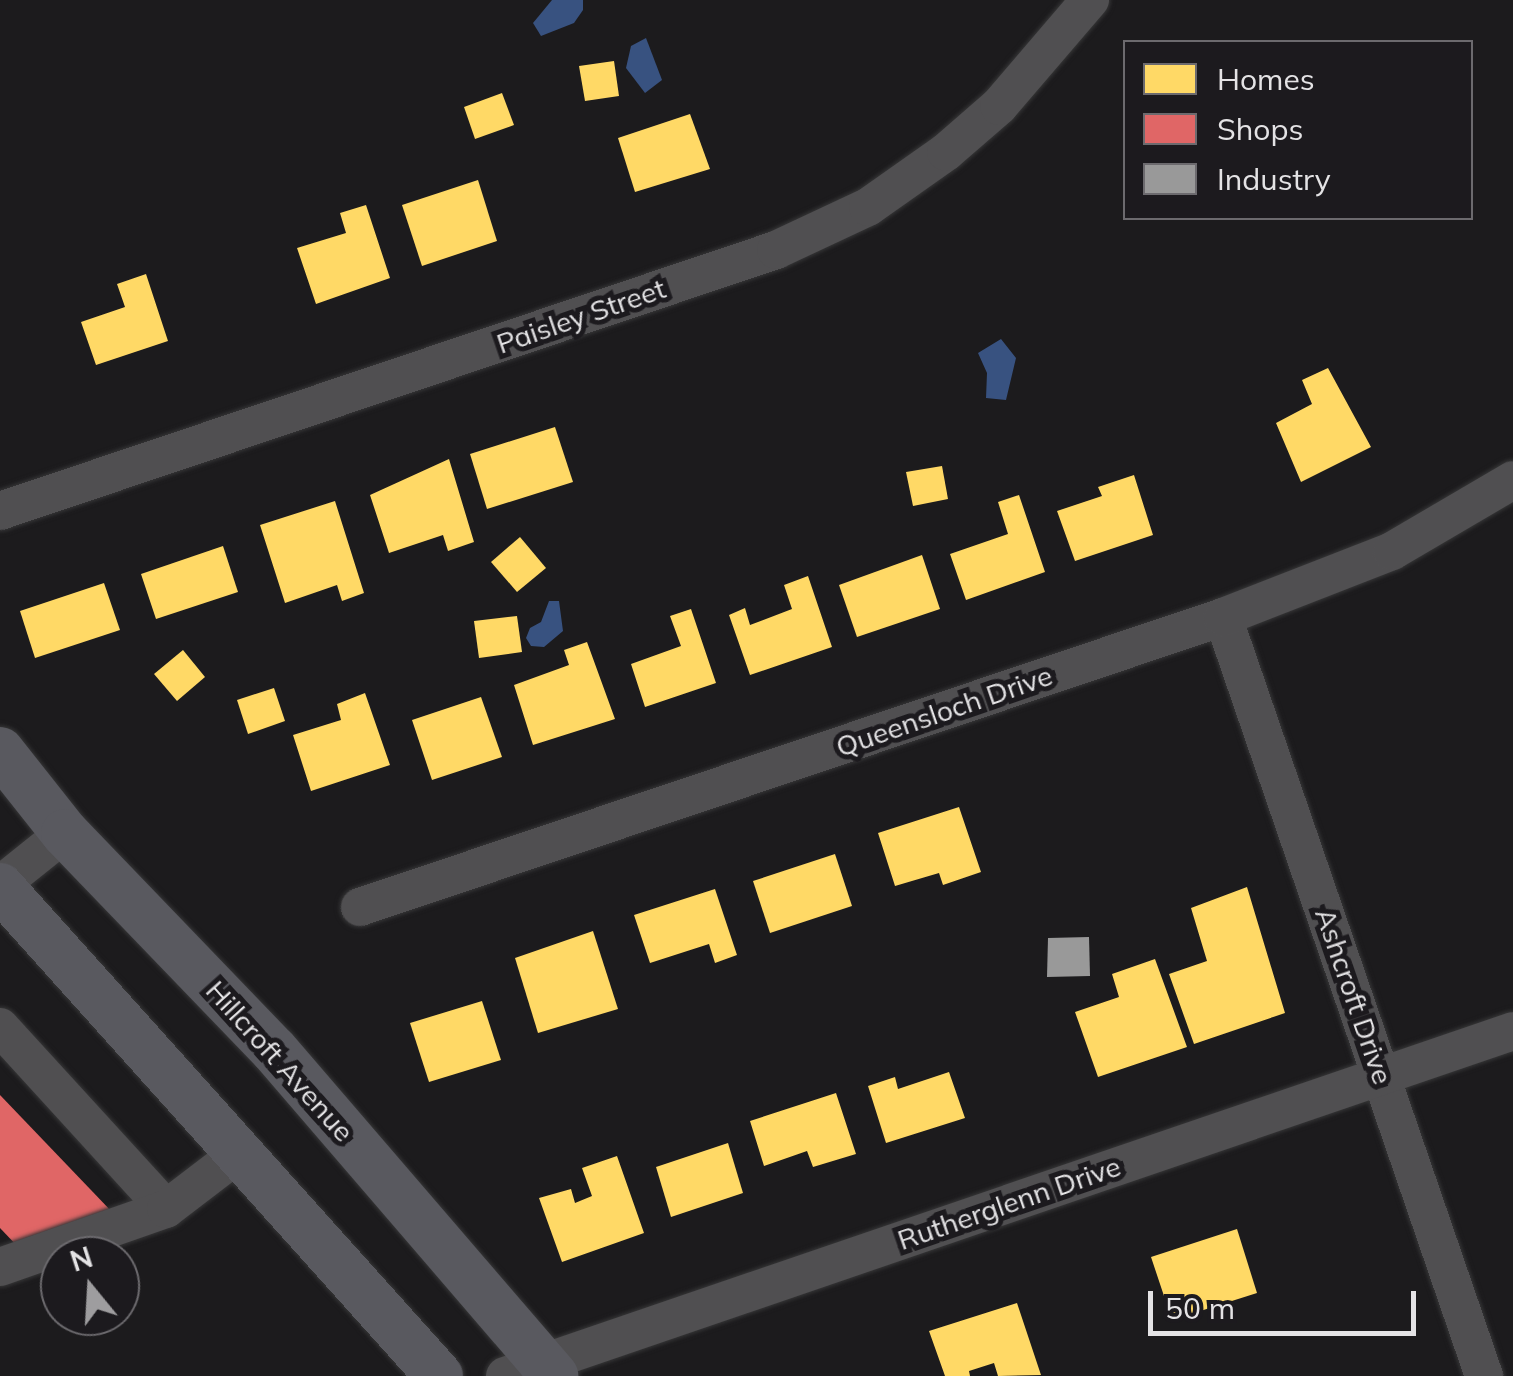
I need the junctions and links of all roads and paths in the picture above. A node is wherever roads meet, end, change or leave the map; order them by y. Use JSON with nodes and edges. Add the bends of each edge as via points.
{"nodes":[{"id":1,"x":1090,"y":0,"type":"edge"},
{"id":2,"x":1513,"y":480,"type":"edge"},
{"id":3,"x":0,"y":511,"type":"edge"},
{"id":4,"x":1223,"y":617,"type":"junction"},
{"id":5,"x":0,"y":751,"type":"edge"},
{"id":6,"x":64,"y":833,"type":"junction"},
{"id":7,"x":0,"y":886,"type":"edge"},
{"id":8,"x":360,"y":907,"type":"dead end"},
{"id":9,"x":0,"y":1027,"type":"edge"},
{"id":10,"x":1513,"y":1031,"type":"edge"},
{"id":11,"x":1381,"y":1075,"type":"junction"},
{"id":12,"x":238,"y":1154,"type":"junction"},
{"id":13,"x":166,"y":1209,"type":"junction"},
{"id":14,"x":0,"y":1267,"type":"edge"},
{"id":15,"x":535,"y":1372,"type":"edge"},
{"id":16,"x":440,"y":1376,"type":"edge"},
{"id":17,"x":1484,"y":1376,"type":"edge"}],
"edges":[{"from":1,"to":3,"type":"street","name":"Paisley Street","via":[[999,106],[946,152],[868,206],[776,250]]},
{"from":2,"to":4,"type":"street","name":"Queensloch Drive","via":[[1392,551]]},
{"from":4,"to":8,"type":"street","name":"Queensloch Drive"},
{"from":4,"to":11,"type":"street","name":"Ashcroft Drive"},
{"from":5,"to":6,"type":"main road","name":"Hillcroft Avenue"},
{"from":6,"to":7,"type":"street"},
{"from":6,"to":15,"type":"main road","name":"Hillcroft Avenue","via":[[274,1050]]},
{"from":7,"to":12,"type":"main road"},
{"from":9,"to":13,"type":"street"},
{"from":10,"to":11,"type":"street","name":"Rutherglenn Drive"},
{"from":11,"to":15,"type":"street","name":"Rutherglenn Drive"},
{"from":11,"to":17,"type":"street","name":"Ashcroft Drive"},
{"from":12,"to":13,"type":"street"},
{"from":12,"to":16,"type":"main road"},
{"from":13,"to":14,"type":"street"}]}
